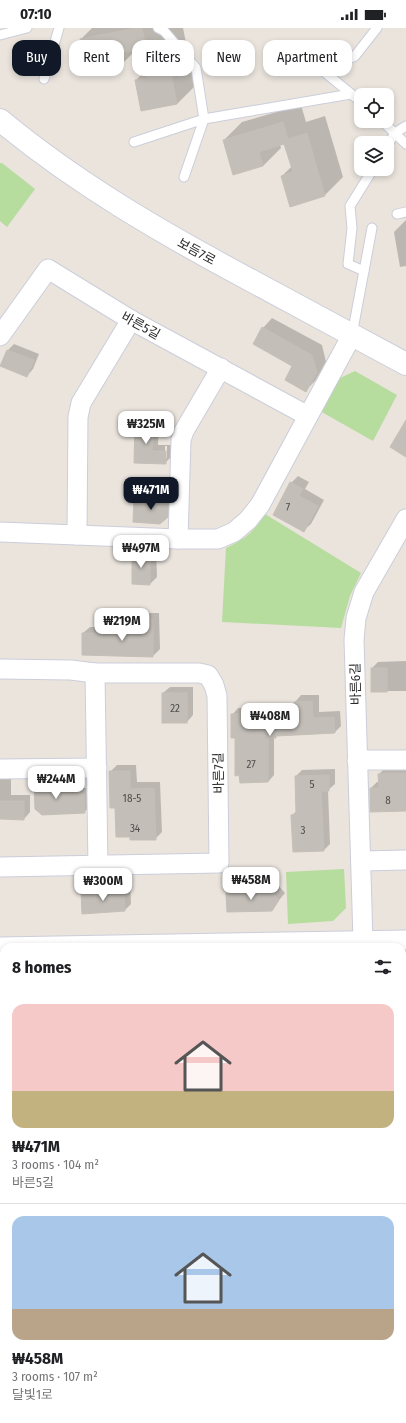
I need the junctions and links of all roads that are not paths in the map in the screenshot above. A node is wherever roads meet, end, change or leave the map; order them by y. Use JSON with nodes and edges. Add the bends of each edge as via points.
{"nodes":[{"id":1,"x":27,"y":28,"type":"edge"},
{"id":2,"x":59,"y":28,"type":"edge"},
{"id":3,"x":158,"y":28,"type":"edge"},
{"id":4,"x":377,"y":28,"type":"edge"},
{"id":5,"x":0,"y":35,"type":"edge"},
{"id":6,"x":44,"y":79,"type":"dead end"},
{"id":7,"x":351,"y":94,"type":"junction"},
{"id":8,"x":354,"y":96,"type":"edge"},
{"id":9,"x":204,"y":119,"type":"junction"},
{"id":10,"x":0,"y":122,"type":"edge"},
{"id":11,"x":406,"y":126,"type":"edge"},
{"id":12,"x":390,"y":128,"type":"edge"},
{"id":13,"x":395,"y":133,"type":"junction"},
{"id":14,"x":393,"y":136,"type":"edge"},
{"id":15,"x":134,"y":142,"type":"dead end"},
{"id":16,"x":406,"y":144,"type":"edge"},
{"id":17,"x":369,"y":176,"type":"edge"},
{"id":18,"x":184,"y":177,"type":"dead end"},
{"id":19,"x":372,"y":228,"type":"dead end"},
{"id":20,"x":364,"y":271,"type":"junction"},
{"id":21,"x":130,"y":320,"type":"junction"},
{"id":22,"x":352,"y":335,"type":"junction"},
{"id":23,"x":0,"y":336,"type":"edge"},
{"id":24,"x":406,"y":364,"type":"edge"},
{"id":25,"x":221,"y":368,"type":"junction"},
{"id":26,"x":308,"y":416,"type":"junction"},
{"id":27,"x":406,"y":520,"type":"edge"},
{"id":28,"x":0,"y":532,"type":"edge"},
{"id":29,"x":77,"y":535,"type":"junction"},
{"id":30,"x":178,"y":539,"type":"junction"},
{"id":31,"x":0,"y":669,"type":"edge"},
{"id":32,"x":95,"y":673,"type":"junction"},
{"id":33,"x":357,"y":760,"type":"junction"},
{"id":34,"x":406,"y":760,"type":"edge"},
{"id":35,"x":96,"y":768,"type":"junction"},
{"id":36,"x":0,"y":769,"type":"edge"},
{"id":37,"x":406,"y":860,"type":"edge"},
{"id":38,"x":360,"y":861,"type":"junction"},
{"id":39,"x":98,"y":866,"type":"junction"},
{"id":40,"x":0,"y":867,"type":"edge"},
{"id":41,"x":406,"y":940,"type":"edge"},
{"id":42,"x":363,"y":941,"type":"junction"},
{"id":43,"x":297,"y":943,"type":"edge"}],
"edges":[{"from":1,"to":5,"type":"lane"},
{"from":2,"to":6,"type":"lane"},
{"from":3,"to":9,"type":"lane","via":[[164,31],[196,68]]},
{"from":4,"to":7,"type":"lane","via":[[355,56],[322,70]]},
{"from":7,"to":8,"type":"lane"},
{"from":7,"to":9,"type":"lane"},
{"from":9,"to":15,"type":"lane"},
{"from":9,"to":18,"type":"lane"},
{"from":10,"to":22,"type":"street","name":"보듬7로","via":[[103,195],[163,232]]},
{"from":11,"to":13,"type":"lane"},
{"from":12,"to":13,"type":"lane"},
{"from":13,"to":14,"type":"lane"},
{"from":13,"to":16,"type":"lane"},
{"from":17,"to":20,"type":"lane","via":[[350,206],[352,228],[348,264]]},
{"from":19,"to":20,"type":"lane"},
{"from":20,"to":22,"type":"lane"},
{"from":21,"to":23,"type":"street","name":"바른5길","via":[[48,269]]},
{"from":21,"to":25,"type":"street","name":"바른5길"},
{"from":21,"to":29,"type":"street","via":[[81,403],[78,417]]},
{"from":22,"to":24,"type":"street","name":"보듬7로"},
{"from":22,"to":26,"type":"street"},
{"from":25,"to":26,"type":"street","name":"바른5길"},
{"from":25,"to":30,"type":"street","via":[[181,440]]},
{"from":26,"to":30,"type":"street","via":[[260,505],[248,520],[234,532],[218,539]]},
{"from":27,"to":33,"type":"street","name":"바른6길","via":[[364,592],[356,618],[354,640]]},
{"from":28,"to":29,"type":"street"},
{"from":29,"to":30,"type":"street"},
{"from":31,"to":32,"type":"street","name":"바른7길"},
{"from":32,"to":35,"type":"street"},
{"from":32,"to":39,"type":"street","name":"바른7길","via":[[199,673],[208,675],[217,696],[219,863]]},
{"from":33,"to":34,"type":"street"},
{"from":33,"to":38,"type":"street","name":"바른6길"},
{"from":35,"to":36,"type":"street"},
{"from":35,"to":39,"type":"street"},
{"from":37,"to":38,"type":"street"},
{"from":38,"to":42,"type":"street","name":"바른6길"},
{"from":39,"to":40,"type":"street","name":"바른7길"},
{"from":41,"to":42,"type":"street"},
{"from":42,"to":43,"type":"street"}]}
